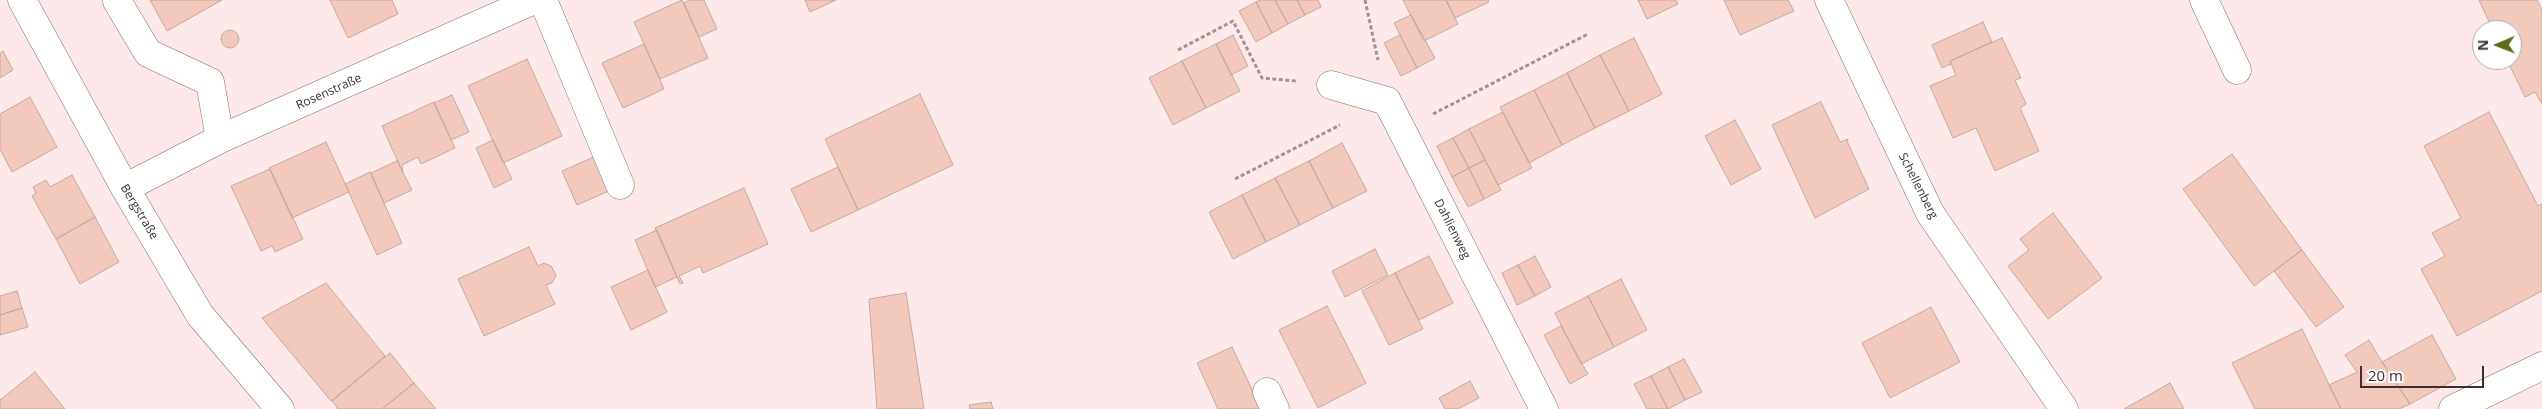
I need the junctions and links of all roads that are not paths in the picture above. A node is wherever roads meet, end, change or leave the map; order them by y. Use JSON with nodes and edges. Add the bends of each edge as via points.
{"nodes":[{"id":1,"x":22,"y":0,"type":"edge"},
{"id":2,"x":534,"y":0,"type":"edge"},
{"id":3,"x":543,"y":0,"type":"edge"},
{"id":4,"x":1829,"y":0,"type":"edge"},
{"id":5,"x":2204,"y":0,"type":"edge"},
{"id":6,"x":117,"y":1,"type":"edge"},
{"id":7,"x":2237,"y":70,"type":"dead end"},
{"id":8,"x":1331,"y":84,"type":"road end"},
{"id":9,"x":220,"y":139,"type":"junction"},
{"id":10,"x":620,"y":184,"type":"dead end"},
{"id":11,"x":125,"y":188,"type":"junction"},
{"id":12,"x":2542,"y":366,"type":"edge"},
{"id":13,"x":280,"y":409,"type":"edge"},
{"id":14,"x":1544,"y":409,"type":"edge"},
{"id":15,"x":2064,"y":409,"type":"edge"},
{"id":16,"x":2453,"y":409,"type":"edge"}],
"edges":[{"from":1,"to":11,"type":"street","name":"Bergstraße"},
{"from":2,"to":9,"type":"street","name":"Rosenstraße"},
{"from":3,"to":10,"type":"street"},
{"from":4,"to":15,"type":"street","name":"Schellenberg","via":[[1930,212]]},
{"from":5,"to":7,"type":"street"},
{"from":6,"to":9,"type":"street","via":[[148,54],[210,82]]},
{"from":8,"to":14,"type":"street","name":"Dahlienweg","via":[[1387,101]]},
{"from":9,"to":11,"type":"street","name":"Rosenstraße"},
{"from":11,"to":13,"type":"street","name":"Bergstraße","via":[[200,315]]},
{"from":12,"to":16,"type":"street"}]}
